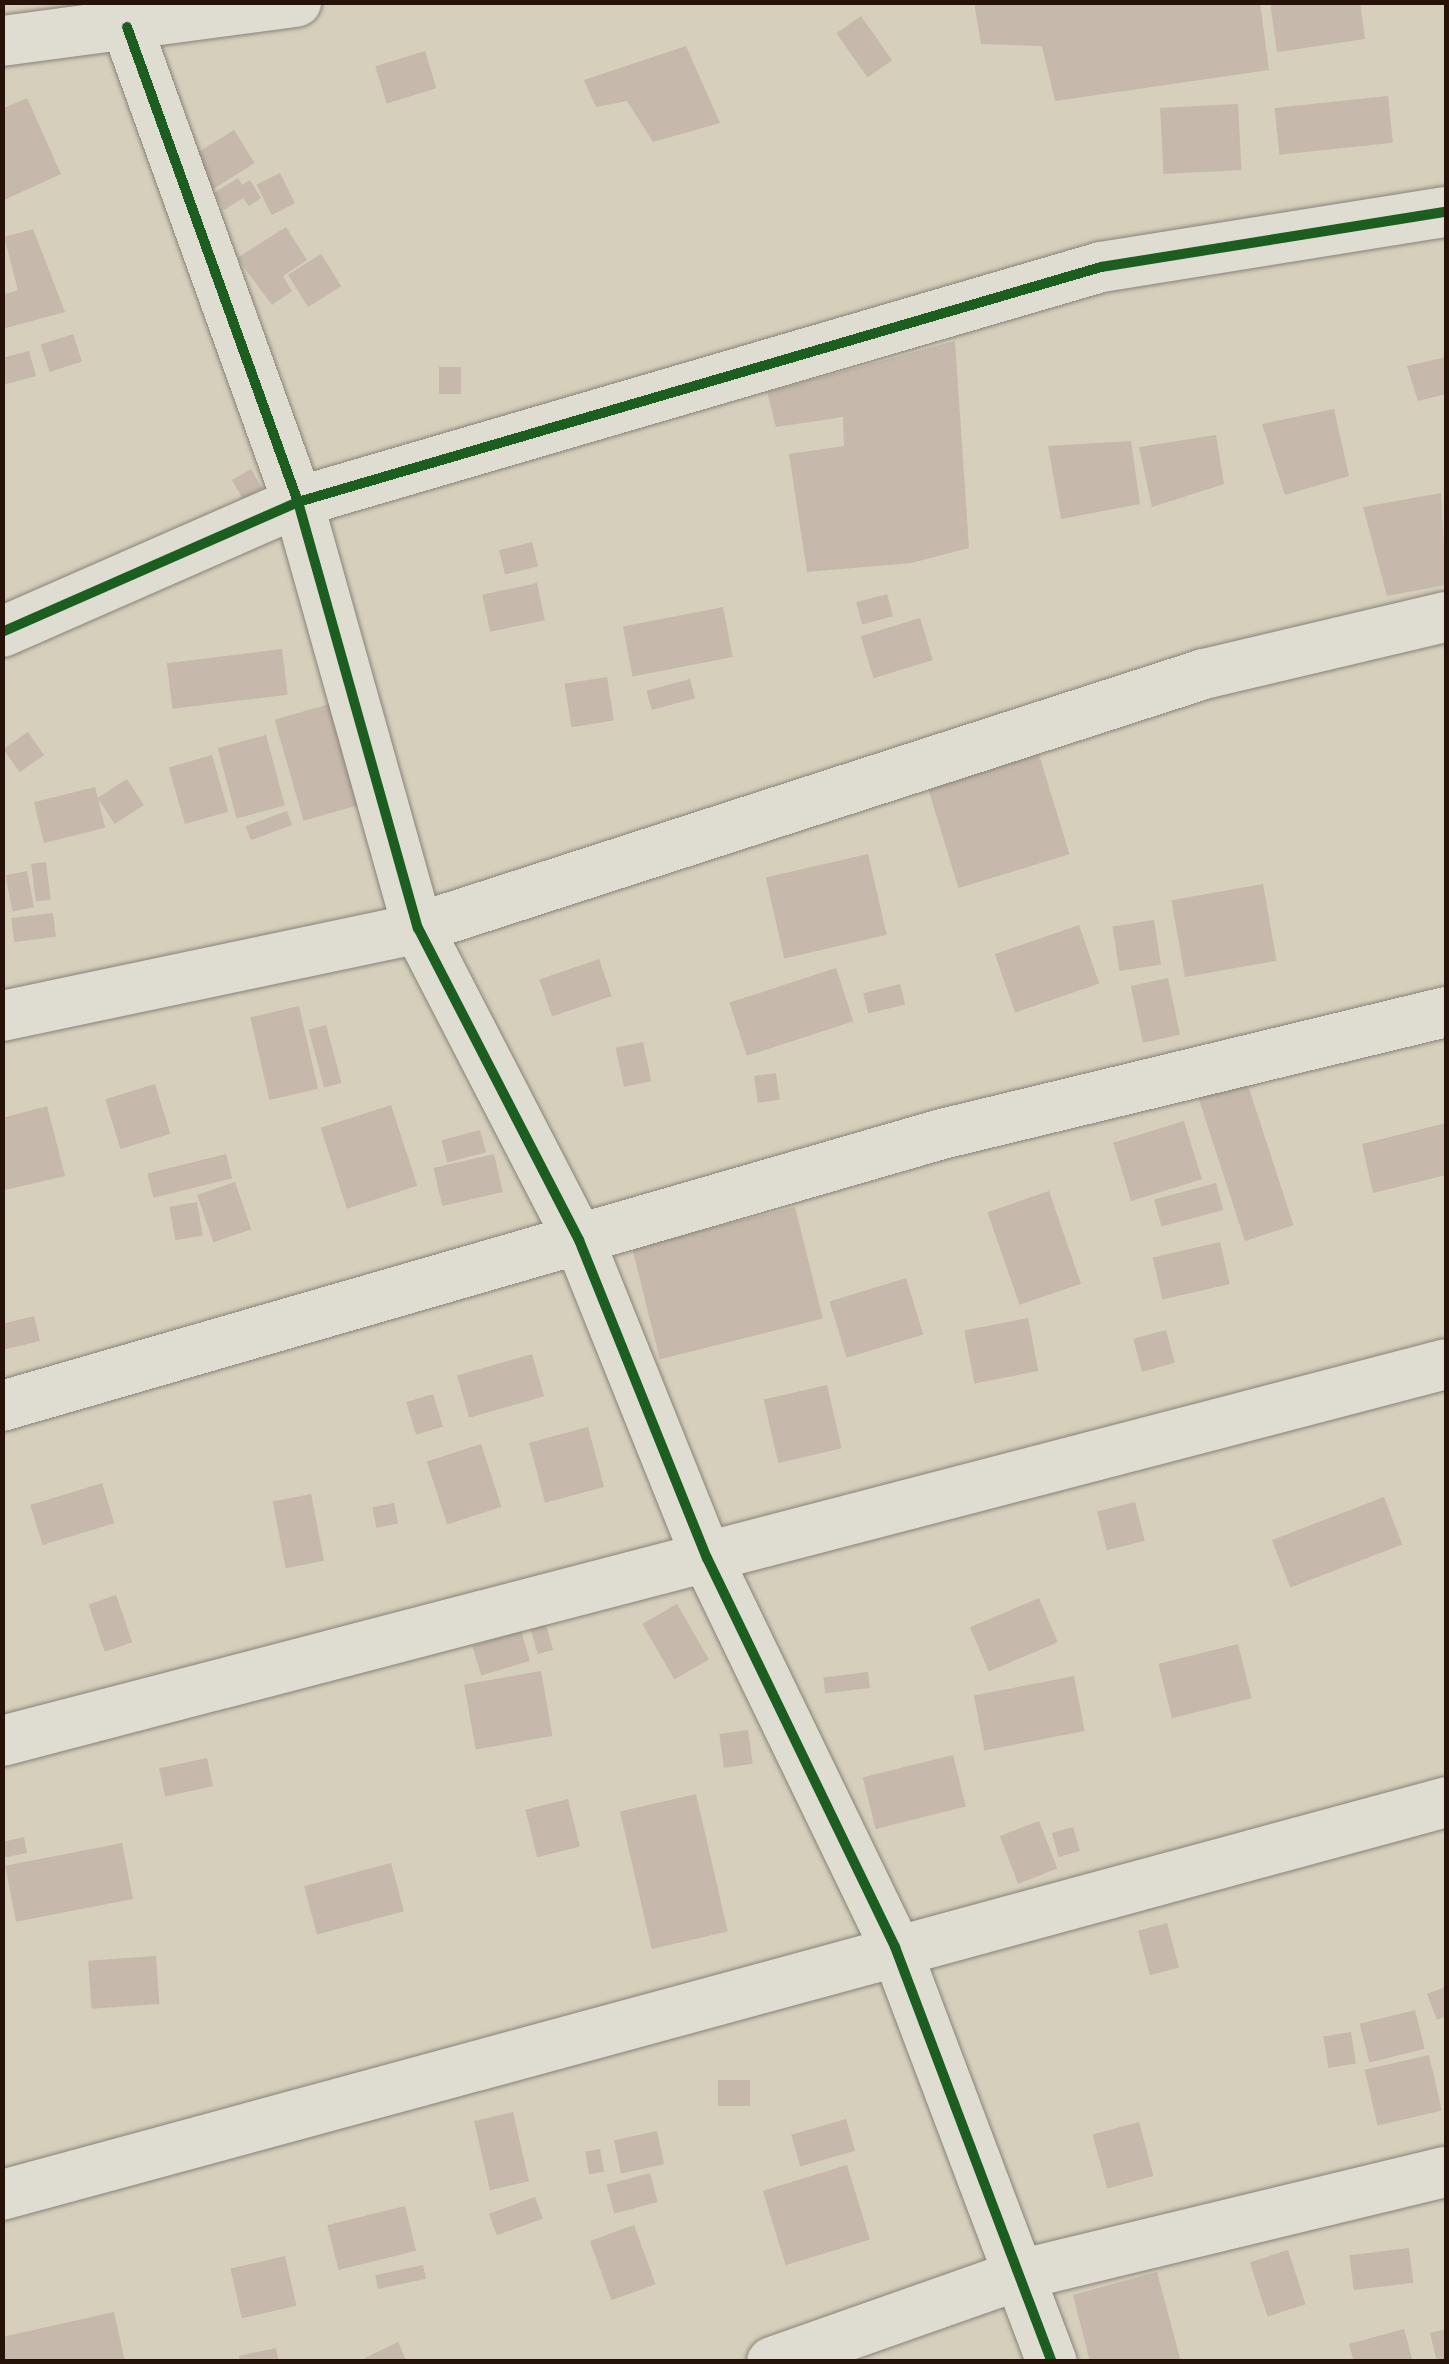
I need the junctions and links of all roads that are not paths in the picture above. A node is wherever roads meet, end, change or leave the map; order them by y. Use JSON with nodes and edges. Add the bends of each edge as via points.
{"nodes":[{"id":1,"x":296,"y":2,"type":"edge"},
{"id":2,"x":127,"y":27,"type":"junction"},
{"id":3,"x":2,"y":41,"type":"edge"},
{"id":4,"x":1446,"y":212,"type":"edge"},
{"id":5,"x":298,"y":502,"type":"junction"},
{"id":6,"x":1446,"y":618,"type":"edge"},
{"id":7,"x":2,"y":632,"type":"edge"},
{"id":8,"x":418,"y":928,"type":"junction"},
{"id":9,"x":1446,"y":1012,"type":"edge"},
{"id":10,"x":2,"y":1016,"type":"edge"},
{"id":11,"x":578,"y":1240,"type":"junction"},
{"id":12,"x":1446,"y":1364,"type":"edge"},
{"id":13,"x":2,"y":1406,"type":"edge"},
{"id":14,"x":707,"y":1558,"type":"junction"},
{"id":15,"x":2,"y":1741,"type":"edge"},
{"id":16,"x":1446,"y":1802,"type":"edge"},
{"id":17,"x":895,"y":1948,"type":"junction"},
{"id":18,"x":1446,"y":2172,"type":"edge"},
{"id":19,"x":2,"y":2195,"type":"edge"},
{"id":20,"x":1020,"y":2275,"type":"junction"},
{"id":21,"x":772,"y":2362,"type":"edge"},
{"id":22,"x":1052,"y":2362,"type":"edge"}],
"edges":[{"from":1,"to":2,"type":"street"},
{"from":2,"to":3,"type":"street"},
{"from":2,"to":5,"type":"street"},
{"from":4,"to":5,"type":"street","via":[[1100,267]]},
{"from":5,"to":7,"type":"street"},
{"from":5,"to":8,"type":"street"},
{"from":6,"to":8,"type":"street","via":[[1204,674]]},
{"from":8,"to":10,"type":"street"},
{"from":8,"to":11,"type":"street"},
{"from":9,"to":11,"type":"street","via":[[942,1134]]},
{"from":11,"to":13,"type":"street"},
{"from":11,"to":14,"type":"street"},
{"from":12,"to":14,"type":"street"},
{"from":14,"to":15,"type":"street"},
{"from":14,"to":17,"type":"street"},
{"from":16,"to":17,"type":"street"},
{"from":17,"to":19,"type":"street"},
{"from":17,"to":20,"type":"street"},
{"from":18,"to":20,"type":"street"},
{"from":20,"to":21,"type":"street"},
{"from":20,"to":22,"type":"street"}]}
